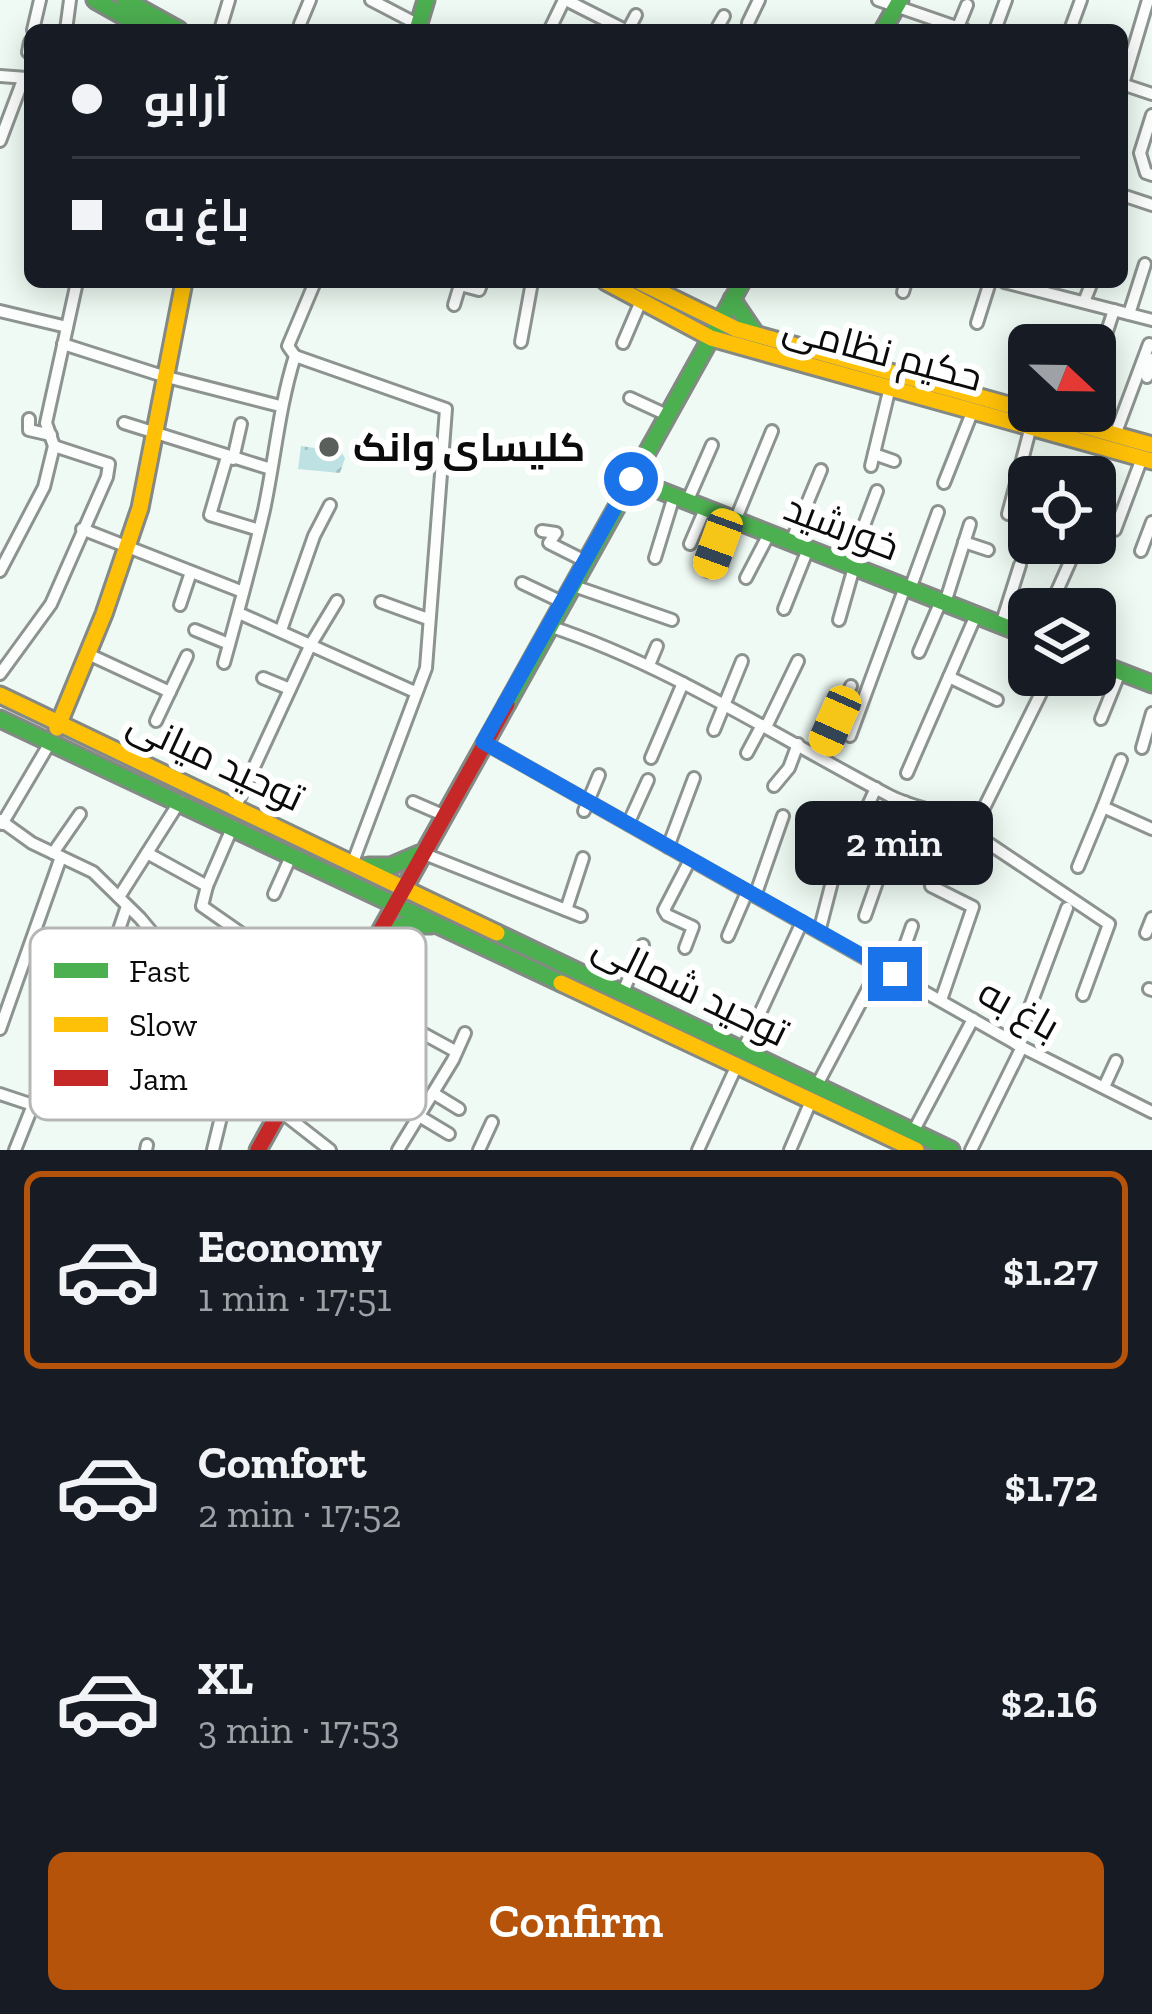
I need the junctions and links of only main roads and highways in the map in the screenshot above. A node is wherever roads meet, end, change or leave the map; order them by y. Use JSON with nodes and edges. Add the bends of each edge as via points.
{"nodes":[{"id":1,"x":95,"y":0,"type":"edge"},
{"id":2,"x":125,"y":0,"type":"edge"},
{"id":3,"x":128,"y":24,"type":"edge"},
{"id":4,"x":168,"y":24,"type":"edge"},
{"id":5,"x":183,"y":288,"type":"edge"},
{"id":6,"x":617,"y":288,"type":"edge"},
{"id":7,"x":648,"y":288,"type":"edge"},
{"id":8,"x":738,"y":288,"type":"edge"},
{"id":9,"x":732,"y":299,"type":"junction"},
{"id":10,"x":686,"y":316,"type":"junction"},
{"id":11,"x":715,"y":330,"type":"junction"},
{"id":12,"x":758,"y":336,"type":"junction"},
{"id":13,"x":692,"y":371,"type":"junction"},
{"id":14,"x":1008,"y":400,"type":"edge"},
{"id":15,"x":1110,"y":432,"type":"edge"},
{"id":16,"x":1149,"y":455,"type":"edge"},
{"id":17,"x":631,"y":479,"type":"junction"},
{"id":18,"x":1008,"y":628,"type":"edge"},
{"id":19,"x":1116,"y":670,"type":"edge"},
{"id":20,"x":1152,"y":684,"type":"edge"},
{"id":21,"x":0,"y":694,"type":"edge"},
{"id":22,"x":0,"y":719,"type":"edge"},
{"id":23,"x":59,"y":722,"type":"junction"},
{"id":24,"x":51,"y":741,"type":"junction"},
{"id":25,"x":422,"y":853,"type":"junction"},
{"id":26,"x":357,"y":864,"type":"junction"},
{"id":27,"x":403,"y":887,"type":"junction"},
{"id":28,"x":394,"y":903,"type":"junction"},
{"id":29,"x":443,"y":927,"type":"junction"},
{"id":30,"x":381,"y":928,"type":"edge"},
{"id":31,"x":392,"y":928,"type":"edge"},
{"id":32,"x":740,"y":1058,"type":"junction"},
{"id":33,"x":814,"y":1093,"type":"junction"},
{"id":34,"x":275,"y":1120,"type":"edge"},
{"id":35,"x":258,"y":1150,"type":"edge"},
{"id":36,"x":916,"y":1150,"type":"edge"},
{"id":37,"x":951,"y":1150,"type":"edge"}],
"edges":[{"from":1,"to":3,"type":"main road"},
{"from":2,"to":4,"type":"main road"},
{"from":5,"to":23,"type":"main road","via":[[140,508]]},
{"from":6,"to":10,"type":"main road","name":"حکیم نظامی"},
{"from":7,"to":10,"type":"main road","name":"حکیم نظامی"},
{"from":8,"to":9,"type":"main road"},
{"from":9,"to":10,"type":"main road"},
{"from":9,"to":11,"type":"main road"},
{"from":9,"to":12,"type":"main road"},
{"from":10,"to":11,"type":"main road","name":"حکیم نظامی"},
{"from":10,"to":13,"type":"main road"},
{"from":11,"to":12,"type":"main road","name":"حکیم نظامی"},
{"from":11,"to":13,"type":"main road"},
{"from":11,"to":16,"type":"main road","name":"حکیم نظامی","via":[[890,387]]},
{"from":12,"to":14,"type":"main road","name":"حکیم نظامی"},
{"from":13,"to":17,"type":"main road"},
{"from":15,"to":16,"type":"main road","name":"حکیم نظامی"},
{"from":17,"to":18,"type":"main road","name":"خورشید"},
{"from":17,"to":25,"type":"main road"},
{"from":19,"to":20,"type":"main road"},
{"from":21,"to":23,"type":"main road","name":"توحید میانی"},
{"from":22,"to":24,"type":"main road","name":"توحید میانی"},
{"from":23,"to":24,"type":"main road"},
{"from":23,"to":26,"type":"main road","name":"توحید میانی"},
{"from":24,"to":28,"type":"main road","name":"توحید میانی"},
{"from":25,"to":26,"type":"main road","via":[[391,866]]},
{"from":25,"to":27,"type":"main road"},
{"from":26,"to":27,"type":"main road","name":"توحید میانی"},
{"from":27,"to":28,"type":"main road"},
{"from":27,"to":32,"type":"main road","name":"توحید شمالی"},
{"from":28,"to":29,"type":"main road","name":"توحید شمالی"},
{"from":28,"to":30,"type":"main road"},
{"from":29,"to":31,"type":"main road"},
{"from":29,"to":32,"type":"main road","name":"توحید شمالی"},
{"from":32,"to":33,"type":"main road","name":"توحید شمالی"},
{"from":33,"to":36,"type":"main road","name":"توحید شمالی"},
{"from":33,"to":37,"type":"main road","name":"توحید شمالی"},
{"from":34,"to":35,"type":"main road"}]}
